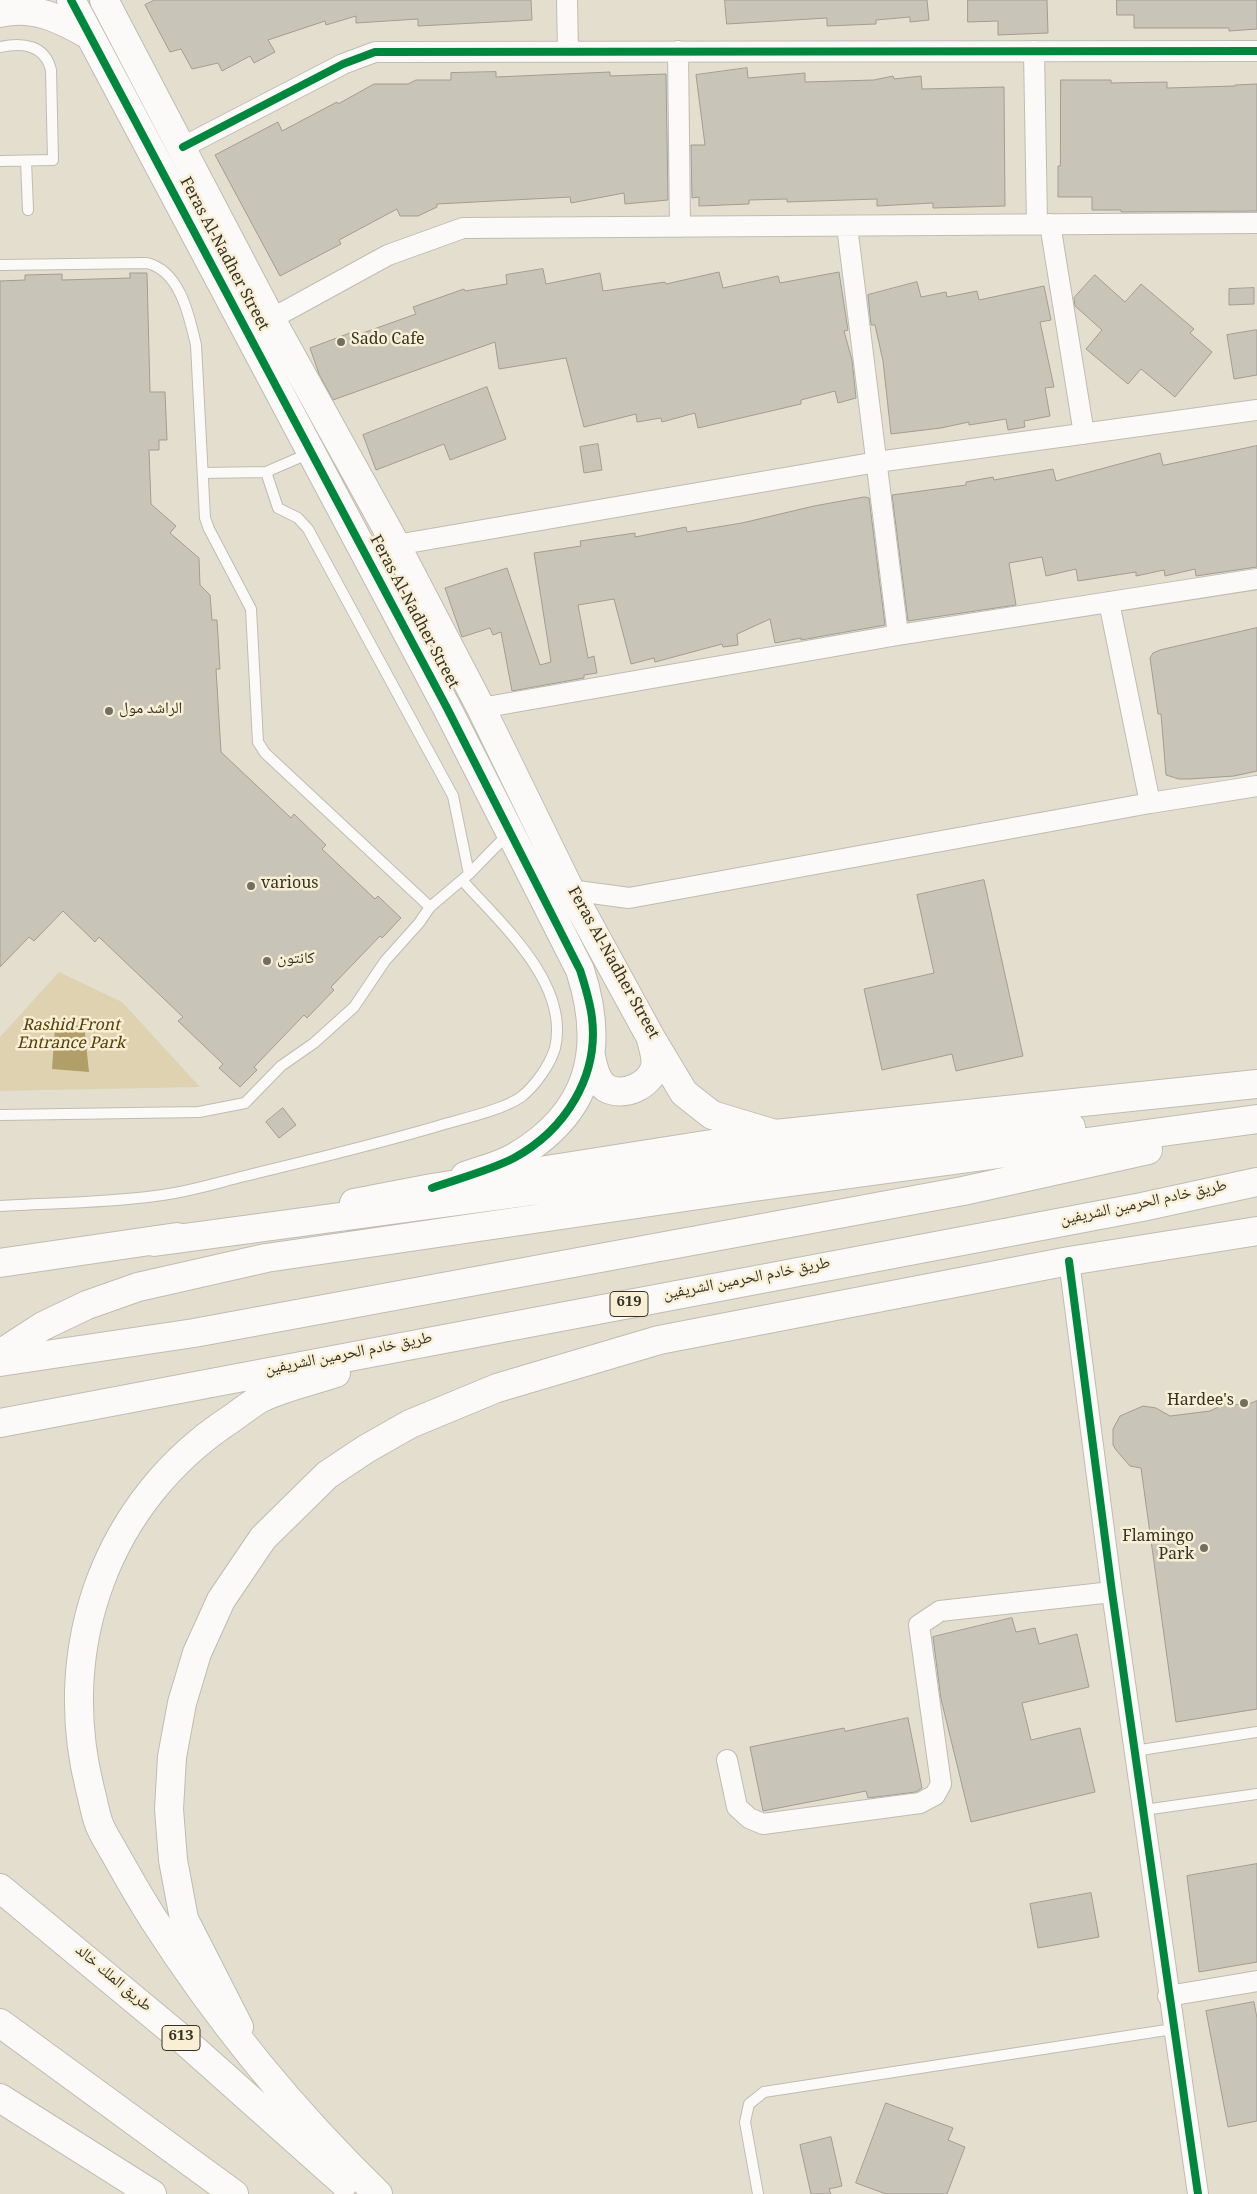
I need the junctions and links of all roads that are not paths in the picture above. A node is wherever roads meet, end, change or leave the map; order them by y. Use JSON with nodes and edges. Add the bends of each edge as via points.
{"nodes":[{"id":1,"x":71,"y":0,"type":"edge"},
{"id":2,"x":104,"y":0,"type":"edge"},
{"id":3,"x":566,"y":0,"type":"edge"},
{"id":4,"x":0,"y":13,"type":"edge"},
{"id":5,"x":89,"y":35,"type":"junction"},
{"id":6,"x":0,"y":47,"type":"edge"},
{"id":7,"x":1257,"y":50,"type":"edge"},
{"id":8,"x":568,"y":51,"type":"junction"},
{"id":9,"x":678,"y":51,"type":"junction"},
{"id":10,"x":1034,"y":51,"type":"junction"},
{"id":11,"x":183,"y":147,"type":"junction"},
{"id":12,"x":0,"y":161,"type":"edge"},
{"id":13,"x":26,"y":161,"type":"junction"},
{"id":14,"x":28,"y":210,"type":"dead end"},
{"id":15,"x":1257,"y":223,"type":"edge"},
{"id":16,"x":1043,"y":224,"type":"junction"},
{"id":17,"x":847,"y":226,"type":"junction"},
{"id":18,"x":680,"y":227,"type":"junction"},
{"id":19,"x":0,"y":265,"type":"edge"},
{"id":20,"x":271,"y":318,"type":"junction"},
{"id":21,"x":1257,"y":410,"type":"edge"},
{"id":22,"x":1084,"y":434,"type":"junction"},
{"id":23,"x":310,"y":452,"type":"junction"},
{"id":24,"x":877,"y":462,"type":"junction"},
{"id":25,"x":266,"y":472,"type":"junction"},
{"id":26,"x":202,"y":473,"type":"junction"},
{"id":27,"x":396,"y":545,"type":"junction"},
{"id":28,"x":1257,"y":579,"type":"edge"},
{"id":29,"x":1109,"y":602,"type":"junction"},
{"id":30,"x":898,"y":635,"type":"junction"},
{"id":31,"x":481,"y":708,"type":"junction"},
{"id":32,"x":1257,"y":786,"type":"edge"},
{"id":33,"x":1150,"y":803,"type":"junction"},
{"id":34,"x":523,"y":828,"type":"junction"},
{"id":35,"x":466,"y":877,"type":"junction"},
{"id":36,"x":570,"y":890,"type":"junction"},
{"id":37,"x":430,"y":907,"type":"junction"},
{"id":38,"x":651,"y":1038,"type":"junction"},
{"id":39,"x":591,"y":1056,"type":"junction"},
{"id":40,"x":1257,"y":1084,"type":"edge"},
{"id":41,"x":1257,"y":1114,"type":"edge"},
{"id":42,"x":0,"y":1115,"type":"edge"},
{"id":43,"x":1257,"y":1120,"type":"edge"},
{"id":44,"x":1257,"y":1126,"type":"edge"},
{"id":45,"x":774,"y":1134,"type":"junction"},
{"id":46,"x":1257,"y":1182,"type":"edge"},
{"id":47,"x":432,"y":1188,"type":"junction"},
{"id":48,"x":1257,"y":1201,"type":"edge"},
{"id":49,"x":0,"y":1206,"type":"edge"},
{"id":50,"x":1142,"y":1207,"type":"junction"},
{"id":51,"x":1257,"y":1231,"type":"edge"},
{"id":52,"x":154,"y":1242,"type":"junction"},
{"id":53,"x":1069,"y":1261,"type":"junction"},
{"id":54,"x":0,"y":1263,"type":"edge"},
{"id":55,"x":505,"y":1327,"type":"junction"},
{"id":56,"x":0,"y":1354,"type":"edge"},
{"id":57,"x":0,"y":1362,"type":"edge"},
{"id":58,"x":0,"y":1423,"type":"edge"},
{"id":59,"x":1112,"y":1592,"type":"junction"},
{"id":60,"x":1257,"y":1732,"type":"edge"},
{"id":61,"x":1134,"y":1751,"type":"junction"},
{"id":62,"x":727,"y":1760,"type":"dead end"},
{"id":63,"x":1257,"y":1794,"type":"edge"},
{"id":64,"x":1144,"y":1810,"type":"junction"},
{"id":65,"x":0,"y":1888,"type":"edge"},
{"id":66,"x":1257,"y":1981,"type":"edge"},
{"id":67,"x":1168,"y":1996,"type":"junction"},
{"id":68,"x":0,"y":2023,"type":"edge"},
{"id":69,"x":1173,"y":2029,"type":"junction"},
{"id":70,"x":253,"y":2055,"type":"junction"},
{"id":71,"x":0,"y":2098,"type":"edge"},
{"id":72,"x":152,"y":2194,"type":"edge"},
{"id":73,"x":234,"y":2194,"type":"edge"},
{"id":74,"x":356,"y":2194,"type":"edge"},
{"id":75,"x":378,"y":2194,"type":"edge"},
{"id":76,"x":758,"y":2194,"type":"edge"},
{"id":77,"x":1198,"y":2194,"type":"edge"}],
"edges":[{"from":1,"to":5,"type":"main road","name":"Feras Al-Nadher Street"},
{"from":2,"to":11,"type":"main road","name":"Feras Al-Nadher Street"},
{"from":3,"to":8,"type":"street"},
{"from":4,"to":5,"type":"main road","via":[[33,11],[58,18]]},
{"from":5,"to":23,"type":"main road","name":"Feras Al-Nadher Street"},
{"from":6,"to":13,"type":"lane","via":[[34,48],[46,56],[51,70],[53,160]]},
{"from":7,"to":10,"type":"street"},
{"from":8,"to":9,"type":"street"},
{"from":8,"to":11,"type":"street","via":[[375,52],[343,64]]},
{"from":9,"to":10,"type":"street"},
{"from":9,"to":18,"type":"street"},
{"from":10,"to":16,"type":"street"},
{"from":11,"to":20,"type":"main road","name":"Feras Al-Nadher Street"},
{"from":12,"to":13,"type":"lane"},
{"from":13,"to":14,"type":"lane"},
{"from":15,"to":16,"type":"street"},
{"from":16,"to":17,"type":"street"},
{"from":16,"to":22,"type":"street"},
{"from":17,"to":18,"type":"street"},
{"from":17,"to":24,"type":"street"},
{"from":18,"to":20,"type":"street","via":[[463,228],[388,256]]},
{"from":19,"to":26,"type":"lane","via":[[147,263],[166,271],[177,287],[196,345]]},
{"from":20,"to":27,"type":"main road","name":"Feras Al-Nadher Street"},
{"from":21,"to":22,"type":"street"},
{"from":22,"to":24,"type":"street"},
{"from":23,"to":25,"type":"lane"},
{"from":23,"to":34,"type":"main road","name":"Feras Al-Nadher Street","via":[[447,708]]},
{"from":24,"to":27,"type":"street"},
{"from":24,"to":30,"type":"street"},
{"from":25,"to":26,"type":"lane"},
{"from":25,"to":35,"type":"lane","via":[[278,508],[298,518],[308,529],[453,796]]},
{"from":26,"to":37,"type":"lane","via":[[206,524],[251,609],[257,735],[261,747]]},
{"from":27,"to":31,"type":"main road","name":"Feras Al-Nadher Street"},
{"from":28,"to":29,"type":"street"},
{"from":29,"to":30,"type":"street"},
{"from":29,"to":33,"type":"street"},
{"from":30,"to":31,"type":"street"},
{"from":31,"to":34,"type":"main road","name":"Feras Al-Nadher Street"},
{"from":32,"to":33,"type":"street"},
{"from":33,"to":36,"type":"street","via":[[629,898]]},
{"from":34,"to":35,"type":"lane"},
{"from":34,"to":36,"type":"main road","name":"Feras Al-Nadher Street"},
{"from":34,"to":39,"type":"main road","name":"Feras Al-Nadher Street","via":[[588,994],[592,1019]]},
{"from":35,"to":37,"type":"lane"},
{"from":35,"to":49,"type":"lane","via":[[538,969],[554,1009],[554,1048],[546,1068],[521,1097],[505,1105],[358,1149],[156,1196]]},
{"from":36,"to":38,"type":"main road","name":"Feras Al-Nadher Street"},
{"from":37,"to":42,"type":"lane","via":[[385,961],[354,1008],[314,1043],[281,1066],[245,1103],[199,1112]]},
{"from":38,"to":39,"type":"main road","via":[[655,1065],[651,1076],[632,1089],[607,1088],[594,1070]]},
{"from":38,"to":45,"type":"main road","name":"Feras Al-Nadher Street","via":[[684,1092],[712,1115]]},
{"from":39,"to":47,"type":"main road","name":"Feras Al-Nadher Street","via":[[585,1082],[555,1128],[513,1158]]},
{"from":40,"to":45,"type":"main road"},
{"from":41,"to":52,"type":"main road","via":[[934,1137]]},
{"from":43,"to":56,"type":"main road","via":[[754,1187],[266,1258],[138,1287],[87,1305],[43,1326]]},
{"from":44,"to":57,"type":"main road","via":[[953,1193],[194,1333]]},
{"from":45,"to":47,"type":"main road"},
{"from":46,"to":50,"type":"main road","name":"طريق خادم الحرمين الشريفين","number":"619"},
{"from":47,"to":52,"type":"main road"},
{"from":48,"to":50,"type":"main road"},
{"from":50,"to":55,"type":"main road","name":"طريق خادم الحرمين الشريفين","number":"619"},
{"from":51,"to":53,"type":"main road"},
{"from":52,"to":54,"type":"main road"},
{"from":53,"to":59,"type":"street"},
{"from":53,"to":70,"type":"main road","via":[[658,1340],[488,1392],[410,1424],[327,1475],[263,1538],[221,1600],[197,1653],[182,1703],[172,1757],[169,1809],[173,1860],[184,1919]]},
{"from":55,"to":58,"type":"main road","name":"طريق خادم الحرمين الشريفين","number":"619"},
{"from":55,"to":70,"type":"main road","via":[[353,1367],[262,1398],[208,1434],[170,1467],[135,1513],[107,1561],[91,1606],[80,1669],[80,1734],[99,1824],[138,1896],[181,1962]]},
{"from":59,"to":61,"type":"street"},
{"from":59,"to":62,"type":"street","via":[[940,1611],[919,1625],[941,1784],[935,1795],[920,1802],[763,1824],[749,1818],[737,1807]]},
{"from":60,"to":61,"type":"lane"},
{"from":61,"to":64,"type":"street"},
{"from":63,"to":64,"type":"lane"},
{"from":64,"to":67,"type":"street"},
{"from":65,"to":74,"type":"main road","name":"طريق الملك خالد","number":"613","via":[[188,2044]]},
{"from":66,"to":67,"type":"street"},
{"from":67,"to":69,"type":"street"},
{"from":68,"to":73,"type":"main road"},
{"from":69,"to":76,"type":"lane","via":[[764,2092],[749,2104],[745,2122]]},
{"from":69,"to":77,"type":"street"},
{"from":70,"to":75,"type":"main road","via":[[333,2150]]},
{"from":71,"to":72,"type":"main road"}]}
